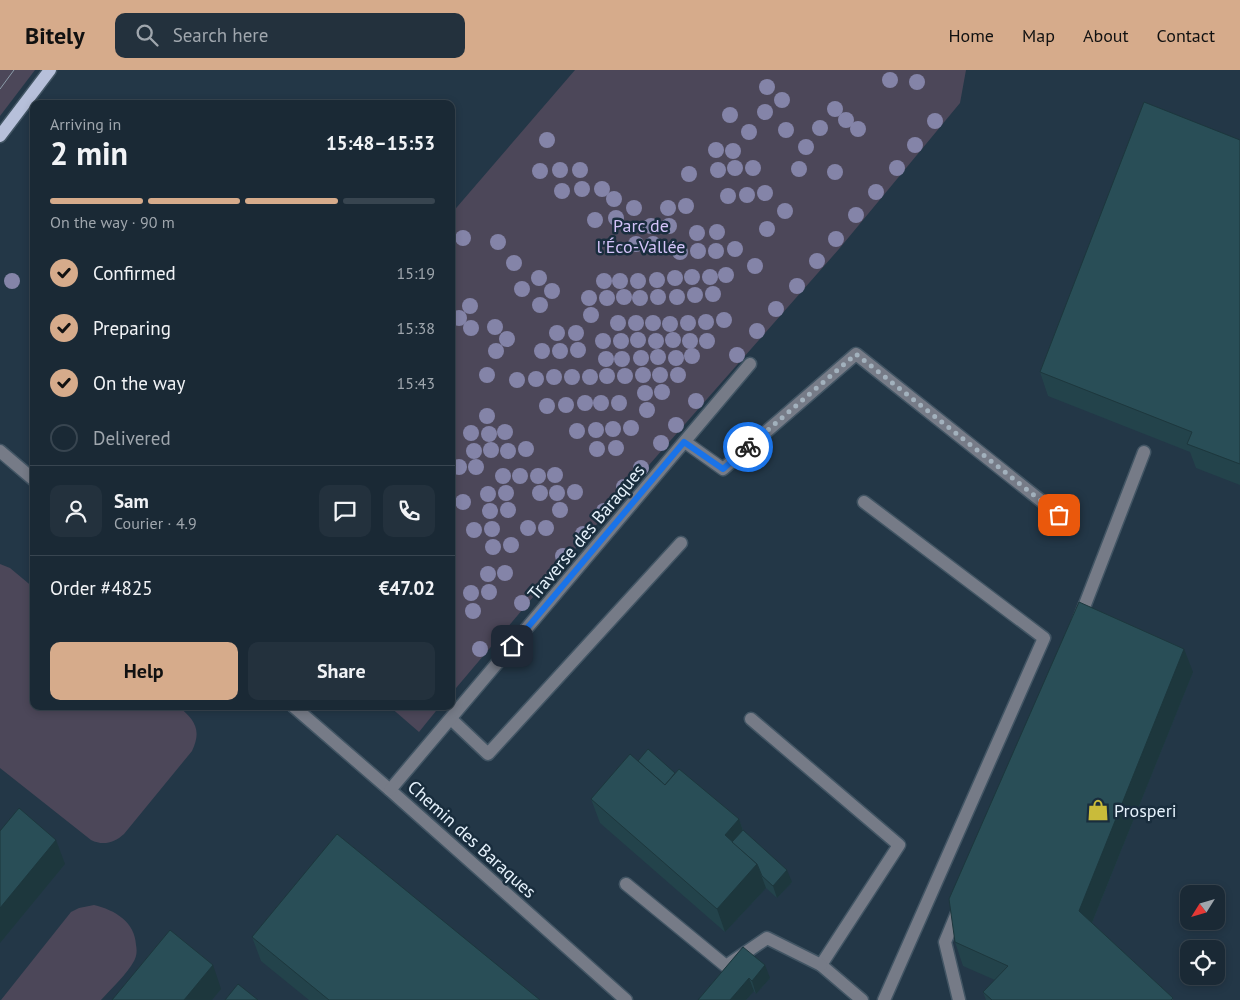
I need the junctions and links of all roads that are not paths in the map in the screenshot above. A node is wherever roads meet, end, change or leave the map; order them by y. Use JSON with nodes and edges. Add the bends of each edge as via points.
{"nodes":[{"id":1,"x":50,"y":70,"type":"edge"},
{"id":2,"x":0,"y":136,"type":"edge"},
{"id":3,"x":750,"y":364,"type":"dead end"},
{"id":4,"x":684,"y":442,"type":"junction"},
{"id":5,"x":0,"y":450,"type":"edge"},
{"id":6,"x":1144,"y":452,"type":"dead end"},
{"id":7,"x":30,"y":476,"type":"edge"},
{"id":8,"x":864,"y":502,"type":"dead end"},
{"id":9,"x":1059,"y":515,"type":"dead end"},
{"id":10,"x":681,"y":543,"type":"dead end"},
{"id":11,"x":1076,"y":629,"type":"edge"},
{"id":12,"x":298,"y":710,"type":"edge"},
{"id":13,"x":451,"y":719,"type":"junction"},
{"id":14,"x":751,"y":719,"type":"dead end"},
{"id":15,"x":390,"y":790,"type":"junction"},
{"id":16,"x":626,"y":884,"type":"dead end"},
{"id":17,"x":964,"y":896,"type":"edge"},
{"id":18,"x":821,"y":965,"type":"junction"},
{"id":19,"x":626,"y":1000,"type":"edge"},
{"id":20,"x":862,"y":1000,"type":"edge"},
{"id":21,"x":884,"y":1000,"type":"edge"},
{"id":22,"x":959,"y":1000,"type":"edge"}],
"edges":[{"from":1,"to":2,"type":"main road"},
{"from":3,"to":4,"type":"street","name":"Traverse des Baraques"},
{"from":4,"to":9,"type":"street","via":[[723,469],[856,354]]},
{"from":4,"to":13,"type":"street","name":"Traverse des Baraques"},
{"from":5,"to":7,"type":"street"},
{"from":6,"to":11,"type":"street"},
{"from":8,"to":21,"type":"street","via":[[1044,638]]},
{"from":10,"to":13,"type":"street","via":[[488,754]]},
{"from":12,"to":15,"type":"street","name":"Chemin des Baraques"},
{"from":13,"to":15,"type":"street","name":"Traverse des Baraques"},
{"from":14,"to":18,"type":"street","via":[[899,845]]},
{"from":15,"to":19,"type":"street","name":"Chemin des Baraques"},
{"from":16,"to":18,"type":"street","via":[[726,966],[767,938]]},
{"from":17,"to":22,"type":"street","via":[[945,942]]},
{"from":18,"to":20,"type":"street"}]}
